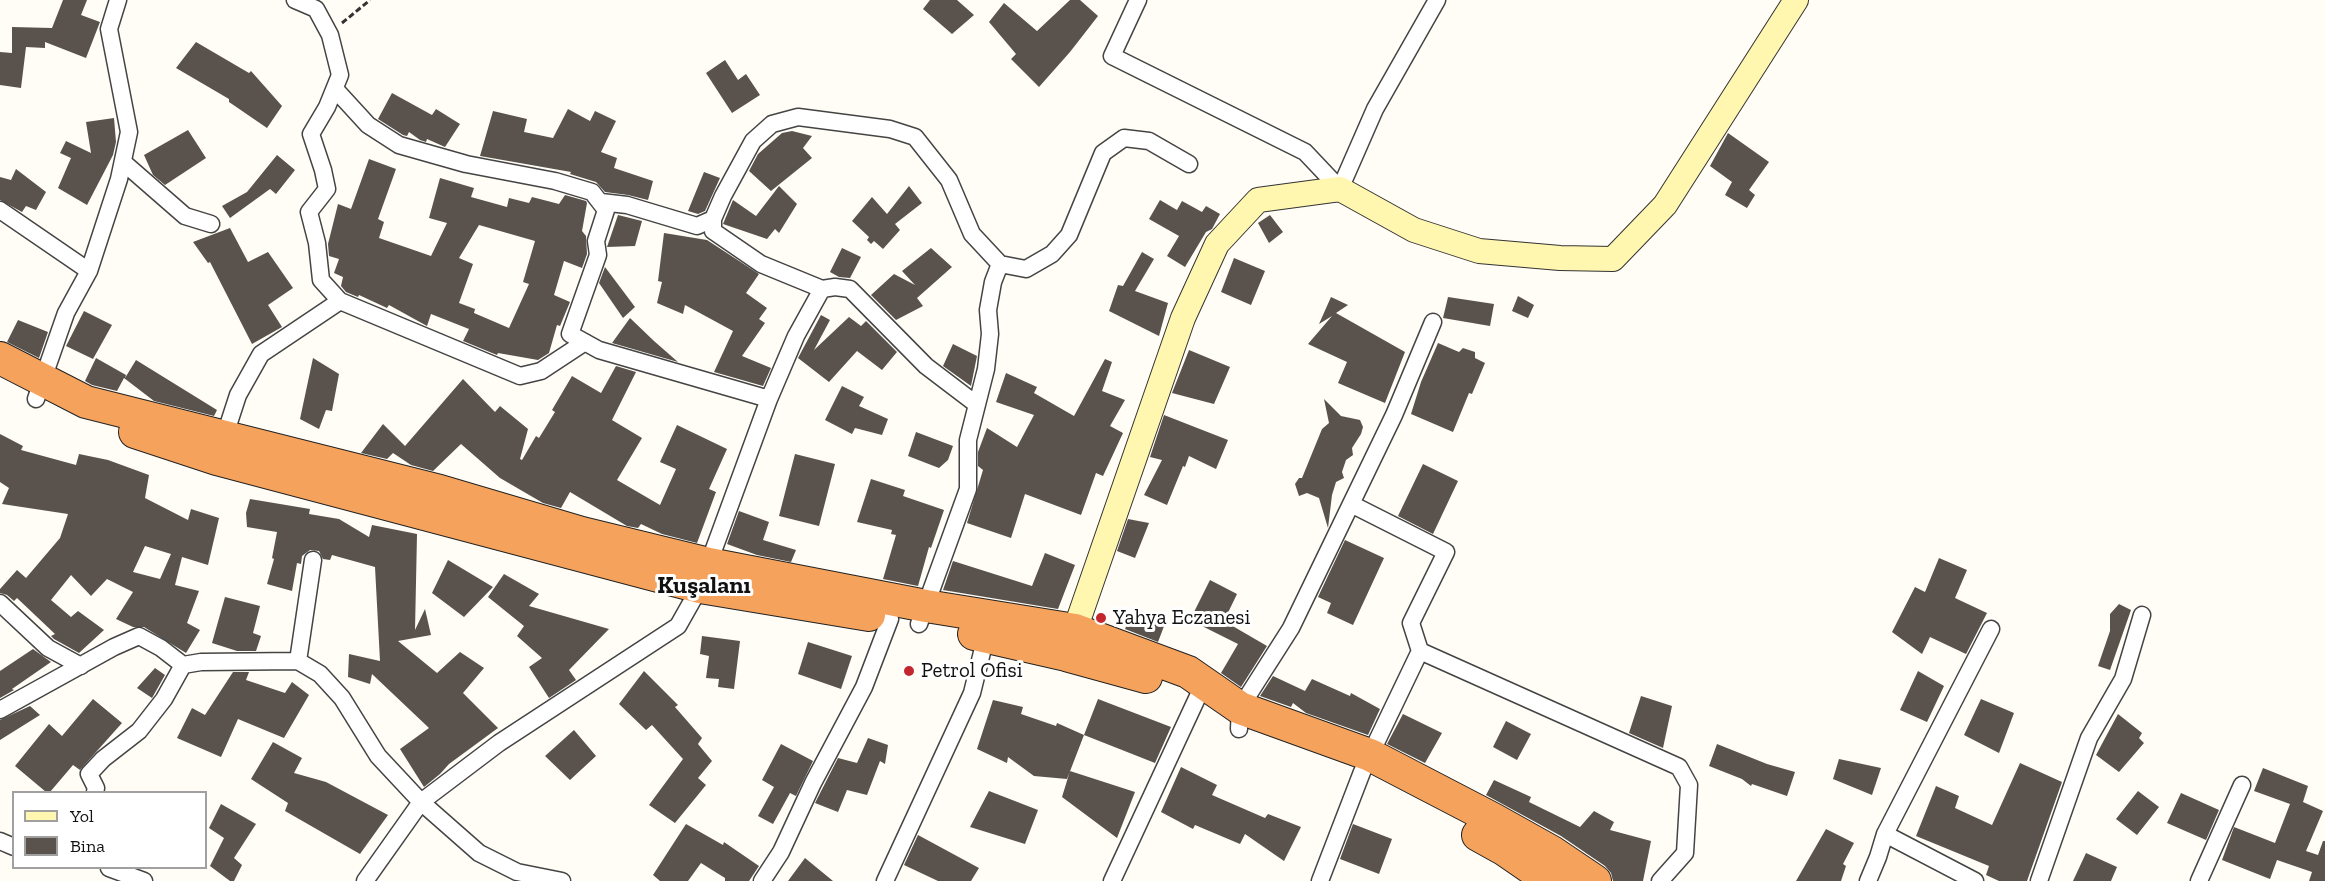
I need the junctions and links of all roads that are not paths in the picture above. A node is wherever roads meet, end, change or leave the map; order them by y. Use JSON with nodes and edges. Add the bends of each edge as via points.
{"nodes":[{"id":1,"x":118,"y":0,"type":"edge"},
{"id":2,"x":295,"y":0,"type":"edge"},
{"id":3,"x":1138,"y":0,"type":"edge"},
{"id":4,"x":1437,"y":0,"type":"edge"},
{"id":5,"x":1796,"y":0,"type":"edge"},
{"id":6,"x":335,"y":89,"type":"junction"},
{"id":7,"x":123,"y":162,"type":"junction"},
{"id":8,"x":1189,"y":164,"type":"dead end"},
{"id":9,"x":1340,"y":189,"type":"junction"},
{"id":10,"x":601,"y":202,"type":"junction"},
{"id":11,"x":0,"y":210,"type":"edge"},
{"id":12,"x":713,"y":219,"type":"junction"},
{"id":13,"x":211,"y":224,"type":"dead end"},
{"id":14,"x":1000,"y":264,"type":"junction"},
{"id":15,"x":89,"y":271,"type":"junction"},
{"id":16,"x":822,"y":289,"type":"junction"},
{"id":17,"x":340,"y":301,"type":"junction"},
{"id":18,"x":1432,"y":322,"type":"dead end"},
{"id":19,"x":585,"y":342,"type":"junction"},
{"id":20,"x":0,"y":358,"type":"edge"},
{"id":21,"x":0,"y":380,"type":"edge"},
{"id":22,"x":40,"y":390,"type":"junction"},
{"id":23,"x":769,"y":399,"type":"junction"},
{"id":24,"x":976,"y":404,"type":"junction"},
{"id":25,"x":221,"y":447,"type":"junction"},
{"id":26,"x":1351,"y":504,"type":"junction"},
{"id":27,"x":313,"y":560,"type":"dead end"},
{"id":28,"x":704,"y":575,"type":"junction"},
{"id":29,"x":0,"y":603,"type":"edge"},
{"id":30,"x":2142,"y":615,"type":"dead end"},
{"id":31,"x":912,"y":616,"type":"junction"},
{"id":32,"x":1991,"y":629,"type":"dead end"},
{"id":33,"x":986,"y":636,"type":"junction"},
{"id":34,"x":1070,"y":642,"type":"junction"},
{"id":35,"x":1420,"y":651,"type":"junction"},
{"id":36,"x":298,"y":662,"type":"junction"},
{"id":37,"x":183,"y":665,"type":"junction"},
{"id":38,"x":81,"y":666,"type":"junction"},
{"id":39,"x":1199,"y":694,"type":"junction"},
{"id":40,"x":0,"y":710,"type":"edge"},
{"id":41,"x":1240,"y":718,"type":"junction"},
{"id":42,"x":1366,"y":764,"type":"junction"},
{"id":43,"x":2242,"y":785,"type":"dead end"},
{"id":44,"x":95,"y":791,"type":"edge"},
{"id":45,"x":421,"y":802,"type":"junction"},
{"id":46,"x":1885,"y":834,"type":"junction"},
{"id":47,"x":114,"y":869,"type":"edge"},
{"id":48,"x":144,"y":881,"type":"edge"},
{"id":49,"x":365,"y":881,"type":"edge"},
{"id":50,"x":562,"y":881,"type":"edge"},
{"id":51,"x":762,"y":881,"type":"edge"},
{"id":52,"x":885,"y":881,"type":"edge"},
{"id":53,"x":1112,"y":881,"type":"edge"},
{"id":54,"x":1320,"y":881,"type":"edge"},
{"id":55,"x":1550,"y":881,"type":"edge"},
{"id":56,"x":1595,"y":881,"type":"edge"},
{"id":57,"x":1660,"y":881,"type":"edge"},
{"id":58,"x":1868,"y":881,"type":"edge"},
{"id":59,"x":1975,"y":881,"type":"edge"},
{"id":60,"x":2039,"y":881,"type":"edge"},
{"id":61,"x":2199,"y":881,"type":"edge"}],
"edges":[{"from":1,"to":7,"type":"street","via":[[109,29],[129,132]]},
{"from":2,"to":6,"type":"street","via":[[316,9],[330,35],[340,75]]},
{"from":3,"to":9,"type":"street","via":[[1112,56],[1305,152]]},
{"from":4,"to":9,"type":"street","via":[[1375,110]]},
{"from":5,"to":9,"type":"street","via":[[1665,206],[1612,259],[1479,251],[1414,230]]},
{"from":6,"to":10,"type":"street","via":[[368,125],[399,145],[466,164],[555,181],[592,192]]},
{"from":6,"to":17,"type":"street","via":[[311,134],[327,189],[309,212],[321,280]]},
{"from":7,"to":13,"type":"street","via":[[185,216]]},
{"from":7,"to":15,"type":"street"},
{"from":8,"to":14,"type":"street","via":[[1149,141],[1124,138],[1103,153],[1069,235],[1052,254],[1026,269]]},
{"from":9,"to":34,"type":"street","via":[[1258,200],[1217,244],[1184,318]]},
{"from":10,"to":12,"type":"street","via":[[627,205],[697,226]]},
{"from":10,"to":19,"type":"street","via":[[606,210],[596,241],[598,255],[570,334]]},
{"from":11,"to":15,"type":"street"},
{"from":12,"to":14,"type":"street","via":[[753,141],[772,124],[798,117],[890,129],[915,137],[949,180],[972,234]]},
{"from":12,"to":16,"type":"street","via":[[713,231],[761,264]]},
{"from":14,"to":24,"type":"street","via":[[988,309],[989,346]]},
{"from":15,"to":22,"type":"street","via":[[66,314]]},
{"from":16,"to":23,"type":"street","via":[[796,336]]},
{"from":16,"to":24,"type":"street","via":[[850,289],[926,366]]},
{"from":17,"to":19,"type":"street","via":[[520,376],[541,371]]},
{"from":17,"to":25,"type":"street","via":[[261,354],[238,395]]},
{"from":18,"to":26,"type":"street","via":[[1394,415]]},
{"from":19,"to":23,"type":"street","via":[[599,350]]},
{"from":20,"to":22,"type":"highway"},
{"from":21,"to":22,"type":"highway"},
{"from":22,"to":25,"type":"highway"},
{"from":23,"to":28,"type":"street"},
{"from":24,"to":31,"type":"street","via":[[968,440],[968,489]]},
{"from":25,"to":28,"type":"highway"},
{"from":26,"to":35,"type":"street","via":[[1446,552],[1410,623]]},
{"from":26,"to":41,"type":"street","via":[[1291,628]]},
{"from":27,"to":36,"type":"street"},
{"from":28,"to":31,"type":"highway"},
{"from":28,"to":45,"type":"street","via":[[678,626],[499,743]]},
{"from":29,"to":38,"type":"street","via":[[48,648]]},
{"from":30,"to":60,"type":"street","via":[[2123,679],[2089,738]]},
{"from":31,"to":33,"type":"highway"},
{"from":31,"to":34,"type":"highway"},
{"from":31,"to":51,"type":"street","via":[[864,687],[781,852]]},
{"from":32,"to":46,"type":"street"},
{"from":33,"to":34,"type":"highway"},
{"from":33,"to":52,"type":"street","via":[[972,693]]},
{"from":34,"to":39,"type":"highway","via":[[1115,667]]},
{"from":34,"to":41,"type":"highway","via":[[1188,672]]},
{"from":35,"to":42,"type":"street"},
{"from":35,"to":57,"type":"street","via":[[1679,767],[1689,785],[1685,853]]},
{"from":36,"to":37,"type":"street"},
{"from":36,"to":45,"type":"street","via":[[320,674],[342,698],[378,756]]},
{"from":37,"to":38,"type":"street","via":[[139,636]]},
{"from":37,"to":44,"type":"street","via":[[164,699],[139,731],[89,774]]},
{"from":38,"to":40,"type":"street"},
{"from":39,"to":41,"type":"highway"},
{"from":39,"to":53,"type":"street"},
{"from":41,"to":42,"type":"highway"},
{"from":42,"to":54,"type":"street"},
{"from":42,"to":55,"type":"highway"},
{"from":42,"to":56,"type":"highway","via":[[1493,819]]},
{"from":43,"to":61,"type":"street"},
{"from":45,"to":49,"type":"street"},
{"from":45,"to":50,"type":"street","via":[[479,854],[517,872]]},
{"from":46,"to":58,"type":"street"},
{"from":46,"to":59,"type":"street"},
{"from":47,"to":48,"type":"street"}]}
